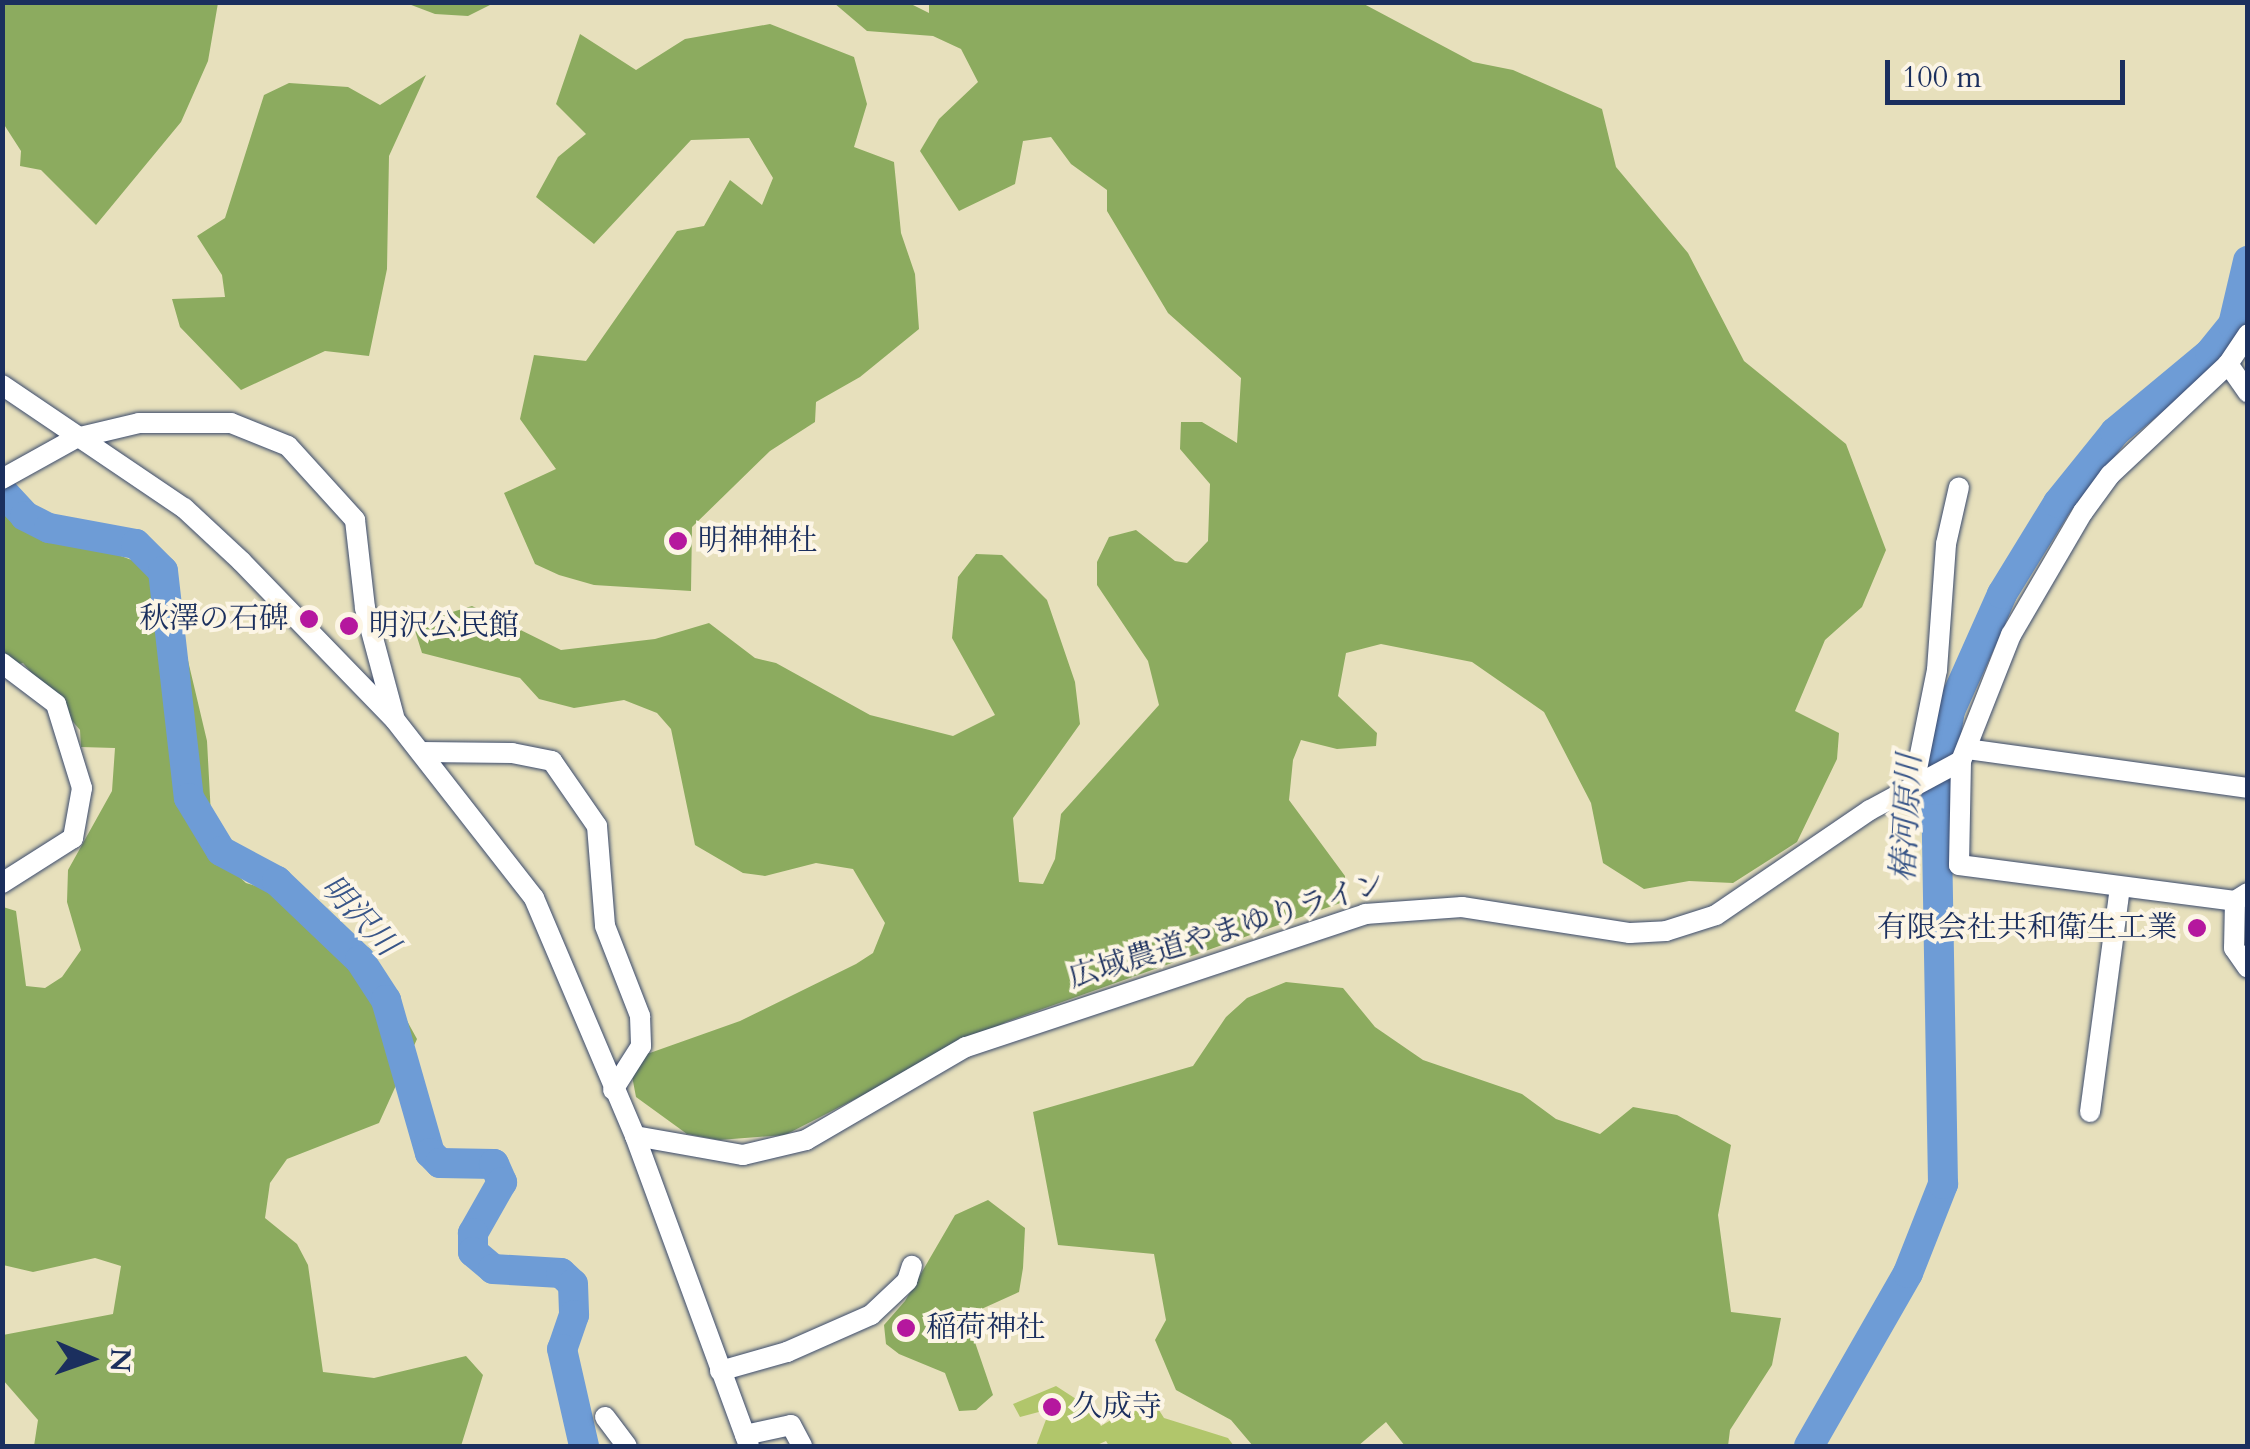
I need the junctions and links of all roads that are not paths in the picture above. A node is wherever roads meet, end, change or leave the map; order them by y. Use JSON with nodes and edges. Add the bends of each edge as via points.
{"nodes":[{"id":1,"x":2248,"y":334,"type":"edge"},
{"id":2,"x":2228,"y":364,"type":"junction"},
{"id":3,"x":2,"y":384,"type":"edge"},
{"id":4,"x":2248,"y":394,"type":"edge"},
{"id":5,"x":76,"y":438,"type":"junction"},
{"id":6,"x":2,"y":479,"type":"edge"},
{"id":7,"x":1959,"y":487,"type":"dead end"},
{"id":8,"x":2,"y":663,"type":"edge"},
{"id":9,"x":395,"y":720,"type":"junction"},
{"id":10,"x":421,"y":752,"type":"junction"},
{"id":11,"x":1964,"y":754,"type":"junction"},
{"id":12,"x":1920,"y":781,"type":"junction"},
{"id":13,"x":2248,"y":788,"type":"edge"},
{"id":14,"x":2,"y":883,"type":"edge"},
{"id":15,"x":2120,"y":888,"type":"junction"},
{"id":16,"x":2241,"y":897,"type":"edge"},
{"id":17,"x":2248,"y":968,"type":"edge"},
{"id":18,"x":613,"y":1090,"type":"junction"},
{"id":19,"x":2090,"y":1112,"type":"dead end"},
{"id":20,"x":634,"y":1136,"type":"junction"},
{"id":21,"x":912,"y":1266,"type":"dead end"},
{"id":22,"x":720,"y":1371,"type":"junction"},
{"id":23,"x":605,"y":1418,"type":"dead end"},
{"id":24,"x":747,"y":1441,"type":"edge"},
{"id":25,"x":627,"y":1446,"type":"edge"},
{"id":26,"x":802,"y":1446,"type":"edge"}],
"edges":[{"from":1,"to":2,"type":"street"},
{"from":2,"to":4,"type":"street"},
{"from":2,"to":11,"type":"street","via":[[2110,475],[2083,512],[2011,635]]},
{"from":3,"to":5,"type":"street"},
{"from":5,"to":6,"type":"street"},
{"from":5,"to":9,"type":"street","via":[[184,508]]},
{"from":5,"to":9,"type":"street","via":[[139,423],[206,422],[255,428],[288,446],[355,520],[365,608]]},
{"from":7,"to":12,"type":"street","via":[[1946,544]]},
{"from":8,"to":14,"type":"street","via":[[56,704],[82,788],[73,838]]},
{"from":9,"to":10,"type":"street"},
{"from":10,"to":18,"type":"street","via":[[534,898]]},
{"from":10,"to":18,"type":"street","via":[[512,752],[552,761],[598,826],[605,926],[640,1016],[641,1046]]},
{"from":11,"to":12,"type":"street","name":"広域農道やまゆりライン"},
{"from":11,"to":13,"type":"street"},
{"from":11,"to":15,"type":"street","via":[[1959,865]]},
{"from":12,"to":20,"type":"street","name":"広域農道やまゆりライン","via":[[1737,902],[1680,928],[1608,932],[1436,905],[1378,912],[966,1047],[806,1140],[743,1154]]},
{"from":15,"to":16,"type":"street"},
{"from":15,"to":19,"type":"street"},
{"from":16,"to":17,"type":"street","via":[[2234,948]]},
{"from":18,"to":20,"type":"street"},
{"from":20,"to":22,"type":"street"},
{"from":21,"to":22,"type":"street","via":[[908,1282],[871,1315],[786,1352]]},
{"from":22,"to":24,"type":"street"},
{"from":23,"to":25,"type":"street"},
{"from":24,"to":26,"type":"street","via":[[791,1425]]}]}
